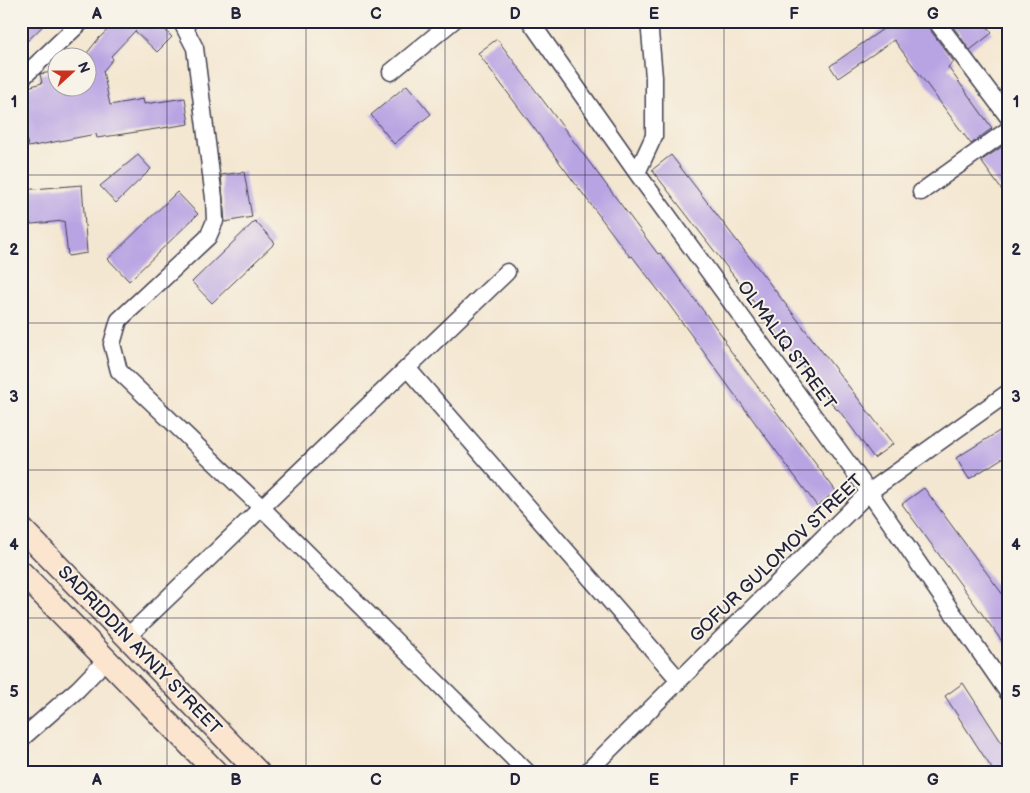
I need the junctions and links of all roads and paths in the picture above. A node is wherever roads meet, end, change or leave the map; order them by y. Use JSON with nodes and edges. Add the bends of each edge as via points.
{"nodes":[{"id":1,"x":82,"y":21,"type":"edge"},
{"id":2,"x":181,"y":21,"type":"edge"},
{"id":3,"x":454,"y":21,"type":"edge"},
{"id":4,"x":530,"y":21,"type":"edge"},
{"id":5,"x":649,"y":21,"type":"edge"},
{"id":6,"x":936,"y":21,"type":"edge"},
{"id":7,"x":391,"y":72,"type":"dead end"},
{"id":8,"x":21,"y":79,"type":"edge"},
{"id":9,"x":1009,"y":118,"type":"edge"},
{"id":10,"x":1009,"y":129,"type":"edge"},
{"id":11,"x":637,"y":173,"type":"junction"},
{"id":12,"x":922,"y":192,"type":"dead end"},
{"id":13,"x":507,"y":272,"type":"dead end"},
{"id":14,"x":407,"y":368,"type":"junction"},
{"id":15,"x":1009,"y":392,"type":"edge"},
{"id":16,"x":869,"y":492,"type":"junction"},
{"id":17,"x":262,"y":508,"type":"junction"},
{"id":18,"x":21,"y":528,"type":"edge"},
{"id":19,"x":21,"y":572,"type":"edge"},
{"id":20,"x":128,"y":636,"type":"junction"},
{"id":21,"x":107,"y":659,"type":"junction"},
{"id":22,"x":679,"y":680,"type":"junction"},
{"id":23,"x":1009,"y":694,"type":"edge"},
{"id":24,"x":21,"y":738,"type":"edge"},
{"id":25,"x":216,"y":772,"type":"edge"},
{"id":26,"x":258,"y":772,"type":"edge"},
{"id":27,"x":527,"y":772,"type":"edge"},
{"id":28,"x":587,"y":772,"type":"edge"}],
"edges":[{"from":1,"to":8,"type":"street"},
{"from":2,"to":17,"type":"street","via":[[195,48],[215,221],[208,237],[119,320],[112,344],[119,371]]},
{"from":3,"to":7,"type":"street"},
{"from":4,"to":11,"type":"street","name":"OLMALIQ STREET"},
{"from":5,"to":11,"type":"street","via":[[654,77],[654,136]]},
{"from":6,"to":9,"type":"street"},
{"from":10,"to":12,"type":"street"},
{"from":11,"to":16,"type":"street","name":"OLMALIQ STREET"},
{"from":13,"to":14,"type":"street"},
{"from":14,"to":17,"type":"street"},
{"from":14,"to":22,"type":"street"},
{"from":15,"to":16,"type":"street","name":"GOFUR GULOMOV STREET"},
{"from":16,"to":22,"type":"street","name":"GOFUR GULOMOV STREET"},
{"from":16,"to":23,"type":"street","name":"OLMALIQ STREET"},
{"from":17,"to":20,"type":"street"},
{"from":17,"to":27,"type":"street"},
{"from":18,"to":20,"type":"main road","name":"SADRIDDIN AYNIY STREET"},
{"from":19,"to":21,"type":"main road","name":"SADRIDDIN AYNIY STREET"},
{"from":20,"to":21,"type":"main road"},
{"from":20,"to":26,"type":"main road","name":"SADRIDDIN AYNIY STREET"},
{"from":21,"to":24,"type":"street"},
{"from":21,"to":25,"type":"main road","name":"SADRIDDIN AYNIY STREET"},
{"from":22,"to":28,"type":"street","name":"GOFUR GULOMOV STREET"}]}
